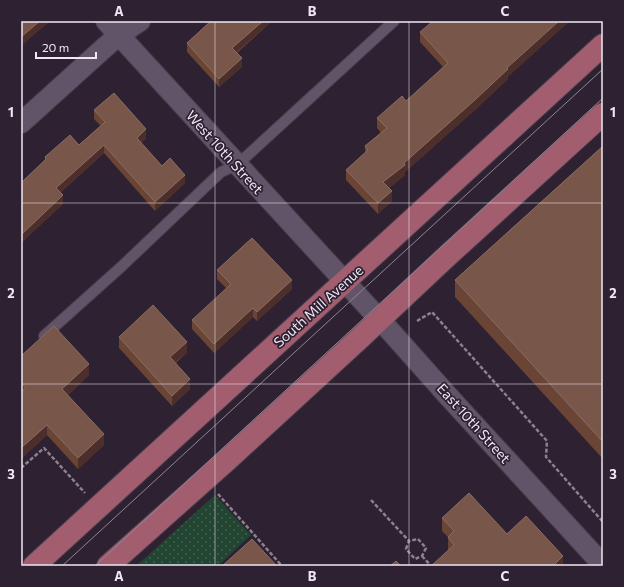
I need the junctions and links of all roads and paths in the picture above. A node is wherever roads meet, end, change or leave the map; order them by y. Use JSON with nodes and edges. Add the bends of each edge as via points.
{"nodes":[{"id":1,"x":140,"y":21,"type":"edge"},
{"id":2,"x":394,"y":21,"type":"edge"},
{"id":3,"x":112,"y":28,"type":"edge"},
{"id":4,"x":603,"y":45,"type":"edge"},
{"id":5,"x":603,"y":114,"type":"edge"},
{"id":6,"x":21,"y":123,"type":"edge"},
{"id":7,"x":237,"y":165,"type":"junction"},
{"id":8,"x":345,"y":282,"type":"junction"},
{"id":9,"x":380,"y":320,"type":"junction"},
{"id":10,"x":417,"y":321,"type":"dead end"},
{"id":11,"x":38,"y":341,"type":"edge"},
{"id":12,"x":21,"y":468,"type":"edge"},
{"id":13,"x":214,"y":489,"type":"dead end"},
{"id":14,"x":86,"y":494,"type":"dead end"},
{"id":15,"x":371,"y":500,"type":"dead end"},
{"id":16,"x":603,"y":522,"type":"edge"},
{"id":17,"x":410,"y":541,"type":"junction"},
{"id":18,"x":422,"y":556,"type":"junction"},
{"id":19,"x":603,"y":565,"type":"edge"},
{"id":20,"x":34,"y":566,"type":"edge"},
{"id":21,"x":108,"y":566,"type":"edge"},
{"id":22,"x":282,"y":566,"type":"edge"},
{"id":23,"x":431,"y":566,"type":"edge"}],
"edges":[{"from":1,"to":3,"type":"street"},
{"from":2,"to":7,"type":"lane"},
{"from":3,"to":6,"type":"street"},
{"from":3,"to":7,"type":"street","name":"West 10th Street"},
{"from":4,"to":8,"type":"main road","name":"South Mill Avenue"},
{"from":5,"to":9,"type":"main road"},
{"from":7,"to":8,"type":"street","name":"West 10th Street"},
{"from":7,"to":11,"type":"lane","via":[[221,172]]},
{"from":8,"to":9,"type":"street","name":"East 10th Street"},
{"from":8,"to":20,"type":"main road","name":"South Mill Avenue"},
{"from":9,"to":19,"type":"street","name":"East 10th Street"},
{"from":9,"to":21,"type":"main road"},
{"from":10,"to":16,"type":"path","via":[[432,312],[547,441],[546,457]]},
{"from":12,"to":14,"type":"path","via":[[44,448]]},
{"from":13,"to":22,"type":"path"},
{"from":15,"to":17,"type":"path"},
{"from":17,"to":18,"type":"path","via":[[418,539],[426,548]]},
{"from":17,"to":18,"type":"path","via":[[406,549],[415,559]]},
{"from":18,"to":23,"type":"path"}]}
